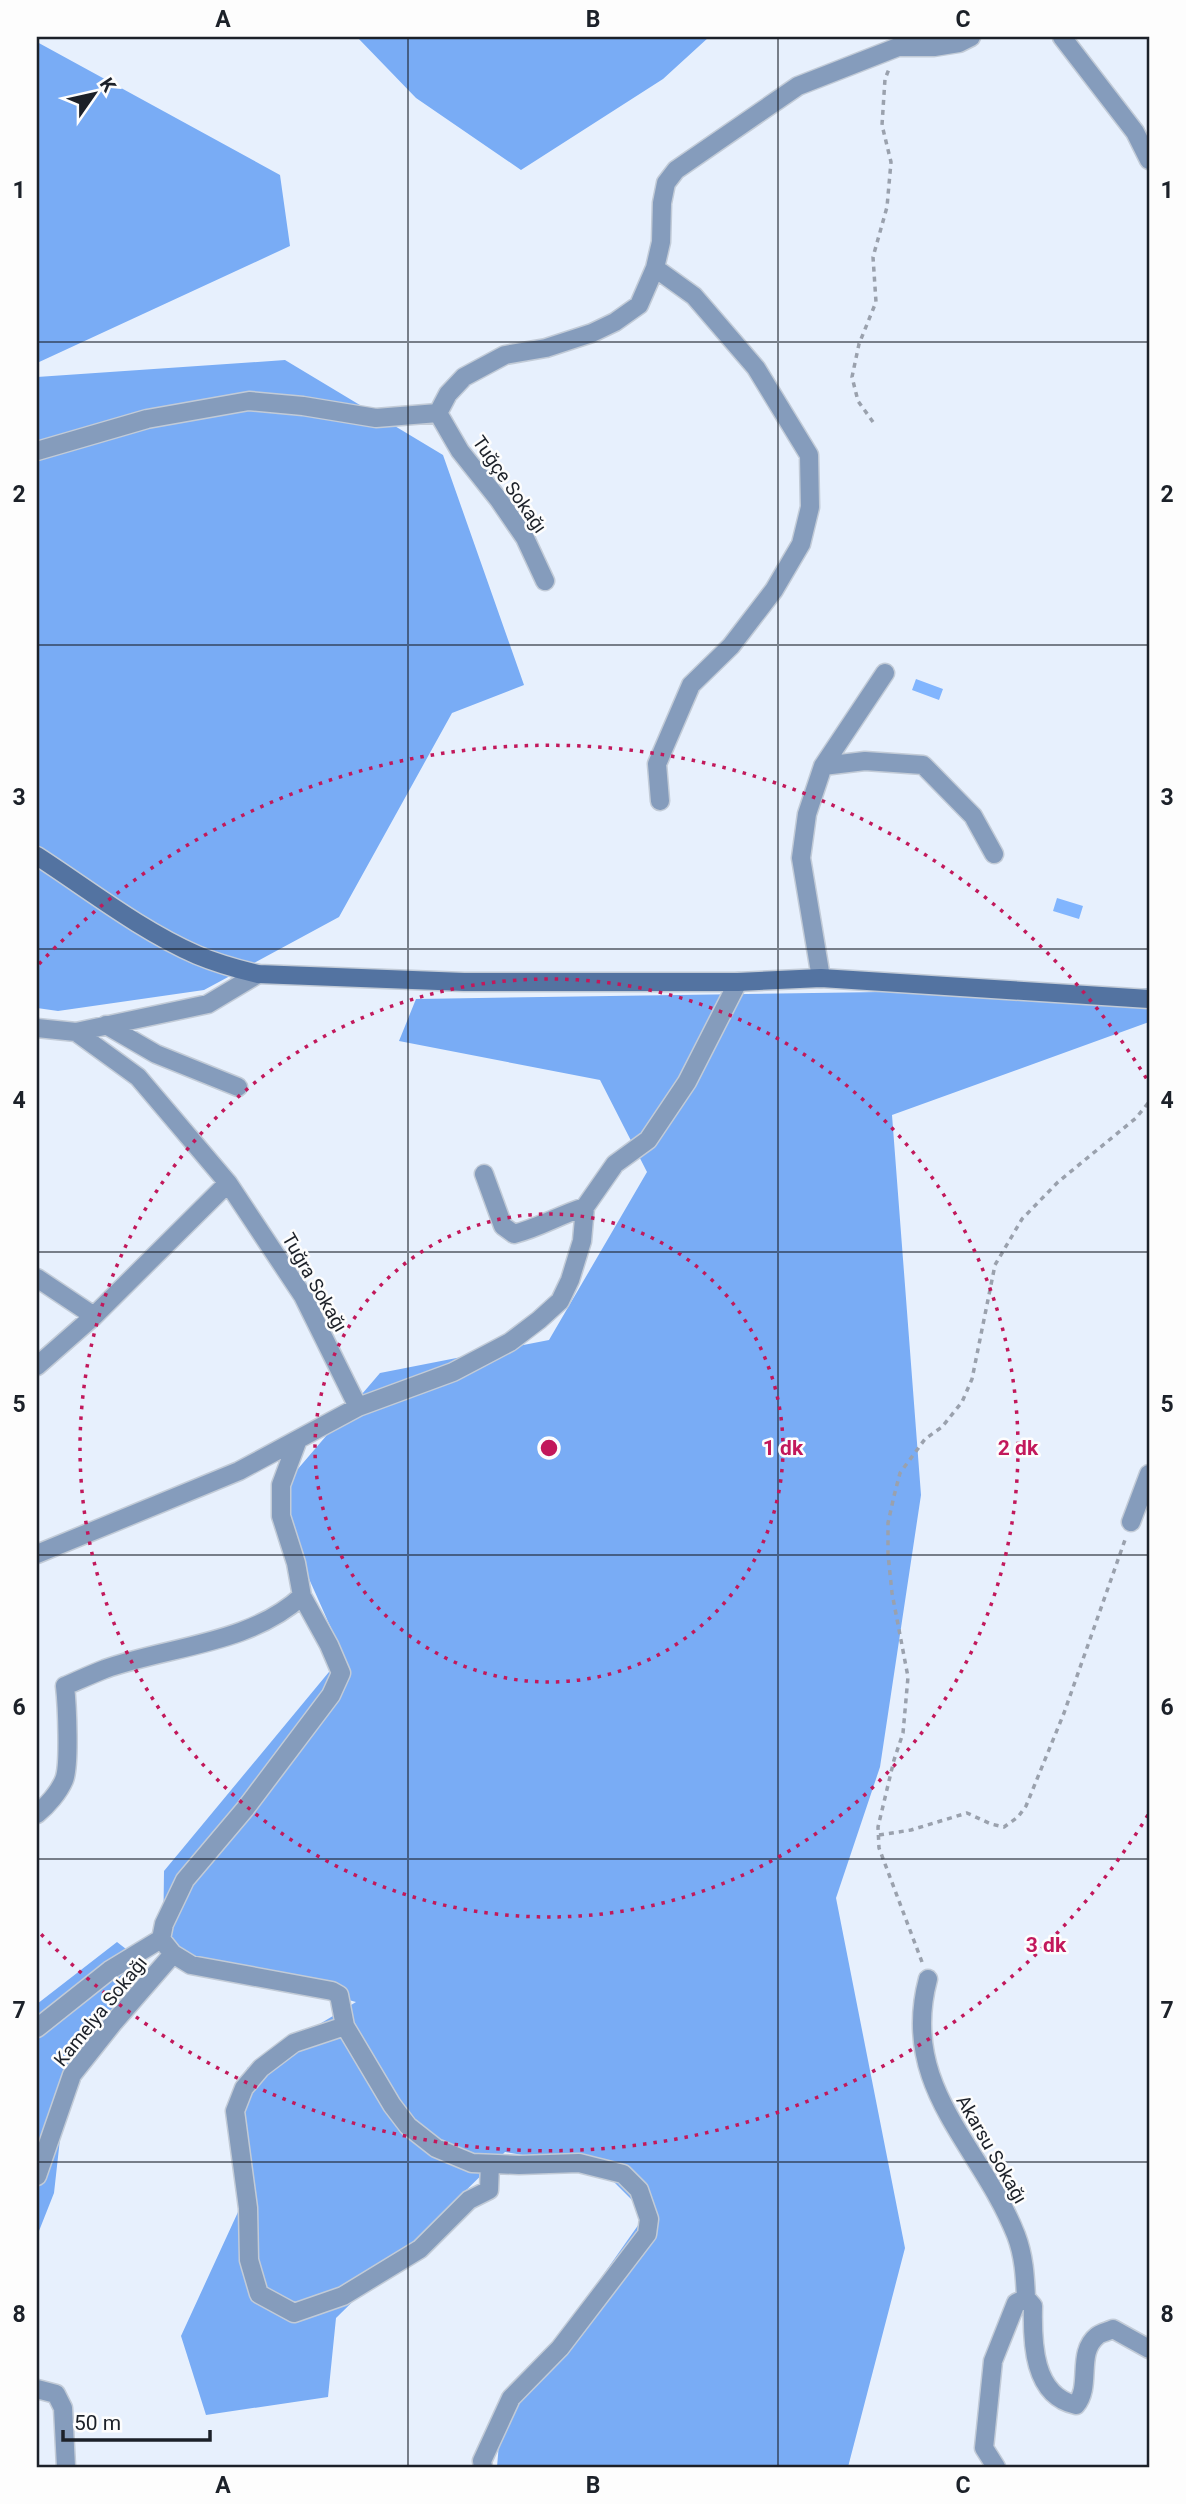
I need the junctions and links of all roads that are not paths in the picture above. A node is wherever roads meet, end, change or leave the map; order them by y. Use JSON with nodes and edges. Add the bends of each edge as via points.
{"nodes":[{"id":1,"x":971,"y":37,"type":"edge"},
{"id":2,"x":1062,"y":37,"type":"edge"},
{"id":3,"x":1149,"y":160,"type":"edge"},
{"id":4,"x":655,"y":268,"type":"junction"},
{"id":5,"x":438,"y":412,"type":"junction"},
{"id":6,"x":37,"y":451,"type":"edge"},
{"id":7,"x":545,"y":581,"type":"dead end"},
{"id":8,"x":885,"y":673,"type":"dead end"},
{"id":9,"x":823,"y":766,"type":"junction"},
{"id":10,"x":660,"y":801,"type":"dead end"},
{"id":11,"x":994,"y":854,"type":"dead end"},
{"id":12,"x":37,"y":856,"type":"edge"},
{"id":13,"x":258,"y":974,"type":"junction"},
{"id":14,"x":821,"y":978,"type":"junction"},
{"id":15,"x":738,"y":982,"type":"junction"},
{"id":16,"x":1149,"y":999,"type":"edge"},
{"id":17,"x":106,"y":1025,"type":"junction"},
{"id":18,"x":37,"y":1028,"type":"edge"},
{"id":19,"x":76,"y":1032,"type":"junction"},
{"id":20,"x":238,"y":1087,"type":"dead end"},
{"id":21,"x":484,"y":1174,"type":"dead end"},
{"id":22,"x":228,"y":1182,"type":"junction"},
{"id":23,"x":585,"y":1207,"type":"junction"},
{"id":24,"x":37,"y":1279,"type":"edge"},
{"id":25,"x":94,"y":1316,"type":"junction"},
{"id":26,"x":37,"y":1366,"type":"edge"},
{"id":27,"x":358,"y":1407,"type":"junction"},
{"id":28,"x":297,"y":1442,"type":"junction"},
{"id":29,"x":1149,"y":1474,"type":"edge"},
{"id":30,"x":1131,"y":1522,"type":"road end"},
{"id":31,"x":37,"y":1554,"type":"edge"},
{"id":32,"x":303,"y":1596,"type":"junction"},
{"id":33,"x":37,"y":1814,"type":"edge"},
{"id":34,"x":161,"y":1939,"type":"junction"},
{"id":35,"x":173,"y":1954,"type":"junction"},
{"id":36,"x":928,"y":1979,"type":"road end"},
{"id":37,"x":345,"y":2026,"type":"junction"},
{"id":38,"x":37,"y":2028,"type":"edge"},
{"id":39,"x":490,"y":2164,"type":"junction"},
{"id":40,"x":37,"y":2176,"type":"edge"},
{"id":41,"x":1026,"y":2298,"type":"junction"},
{"id":42,"x":1149,"y":2349,"type":"edge"},
{"id":43,"x":37,"y":2389,"type":"edge"},
{"id":44,"x":65,"y":2467,"type":"edge"},
{"id":45,"x":482,"y":2467,"type":"edge"},
{"id":46,"x":996,"y":2467,"type":"edge"}],
"edges":[{"from":1,"to":4,"type":"street","via":[[934,47],[898,47],[798,86],[676,170],[666,183]]},
{"from":2,"to":3,"type":"street","via":[[1135,132]]},
{"from":4,"to":5,"type":"street","via":[[639,305],[615,322],[546,348],[505,355],[464,377]]},
{"from":4,"to":10,"type":"street","via":[[694,296],[757,368],[808,456],[810,507],[801,544],[774,590],[731,646],[691,685],[657,764]]},
{"from":5,"to":6,"type":"street","via":[[376,418],[249,401],[148,419]]},
{"from":5,"to":7,"type":"street","name":"Tuğçe Sokağı","via":[[460,452],[524,538]]},
{"from":8,"to":9,"type":"street"},
{"from":9,"to":11,"type":"street","via":[[865,761],[923,765],[973,816]]},
{"from":9,"to":14,"type":"street","via":[[807,814],[801,858]]},
{"from":12,"to":13,"type":"street","via":[[160,936],[196,955]]},
{"from":13,"to":15,"type":"street","via":[[464,982]]},
{"from":13,"to":17,"type":"street","via":[[208,1004]]},
{"from":14,"to":15,"type":"street"},
{"from":14,"to":16,"type":"street"},
{"from":15,"to":23,"type":"street","via":[[687,1083],[648,1140],[615,1164]]},
{"from":17,"to":19,"type":"street"},
{"from":17,"to":20,"type":"street","via":[[156,1054]]},
{"from":18,"to":19,"type":"street"},
{"from":19,"to":22,"type":"street","name":"Tuğra Sokağı","via":[[138,1077]]},
{"from":21,"to":23,"type":"street","via":[[503,1226],[514,1234]]},
{"from":22,"to":25,"type":"street"},
{"from":22,"to":27,"type":"street","name":"Tuğra Sokağı","via":[[303,1296]]},
{"from":23,"to":27,"type":"street","via":[[582,1241],[570,1279],[560,1301],[546,1314],[482,1358]]},
{"from":24,"to":25,"type":"street"},
{"from":25,"to":26,"type":"street"},
{"from":27,"to":28,"type":"street"},
{"from":28,"to":31,"type":"street","via":[[239,1471]]},
{"from":28,"to":32,"type":"street","via":[[281,1485],[281,1516]]},
{"from":29,"to":30,"type":"street"},
{"from":32,"to":33,"type":"street","via":[[286,1611],[238,1632],[107,1668],[65,1686],[65,1778]]},
{"from":32,"to":34,"type":"street","via":[[341,1673],[331,1695],[185,1880]]},
{"from":34,"to":35,"type":"street"},
{"from":34,"to":38,"type":"street","via":[[110,1969]]},
{"from":35,"to":37,"type":"street","via":[[191,1965],[332,1991],[338,1995]]},
{"from":35,"to":40,"type":"street","name":"Kamelya Sokağı","via":[[72,2075]]},
{"from":36,"to":41,"type":"street","name":"Akarsu Sokağı","via":[[921,2018],[933,2087],[1016,2235],[1025,2264]]},
{"from":37,"to":39,"type":"street","via":[[408,2126],[436,2148],[472,2163]]},
{"from":37,"to":39,"type":"street","via":[[294,2043],[261,2068],[244,2088],[235,2110],[248,2207],[249,2260],[259,2294],[294,2313],[343,2296],[420,2249],[469,2200],[489,2190]]},
{"from":39,"to":45,"type":"street","via":[[579,2163],[623,2174],[639,2190],[649,2220],[647,2235],[628,2262],[560,2348],[511,2398]]},
{"from":41,"to":42,"type":"street","name":"Akarsu Sokağı","via":[[1033,2306],[1032,2337],[1045,2387],[1063,2402],[1076,2405],[1081,2398],[1086,2355],[1097,2335],[1113,2329]]},
{"from":41,"to":46,"type":"street","via":[[1016,2303],[993,2361],[984,2448]]},
{"from":43,"to":44,"type":"street","via":[[56,2394],[63,2408]]}]}
